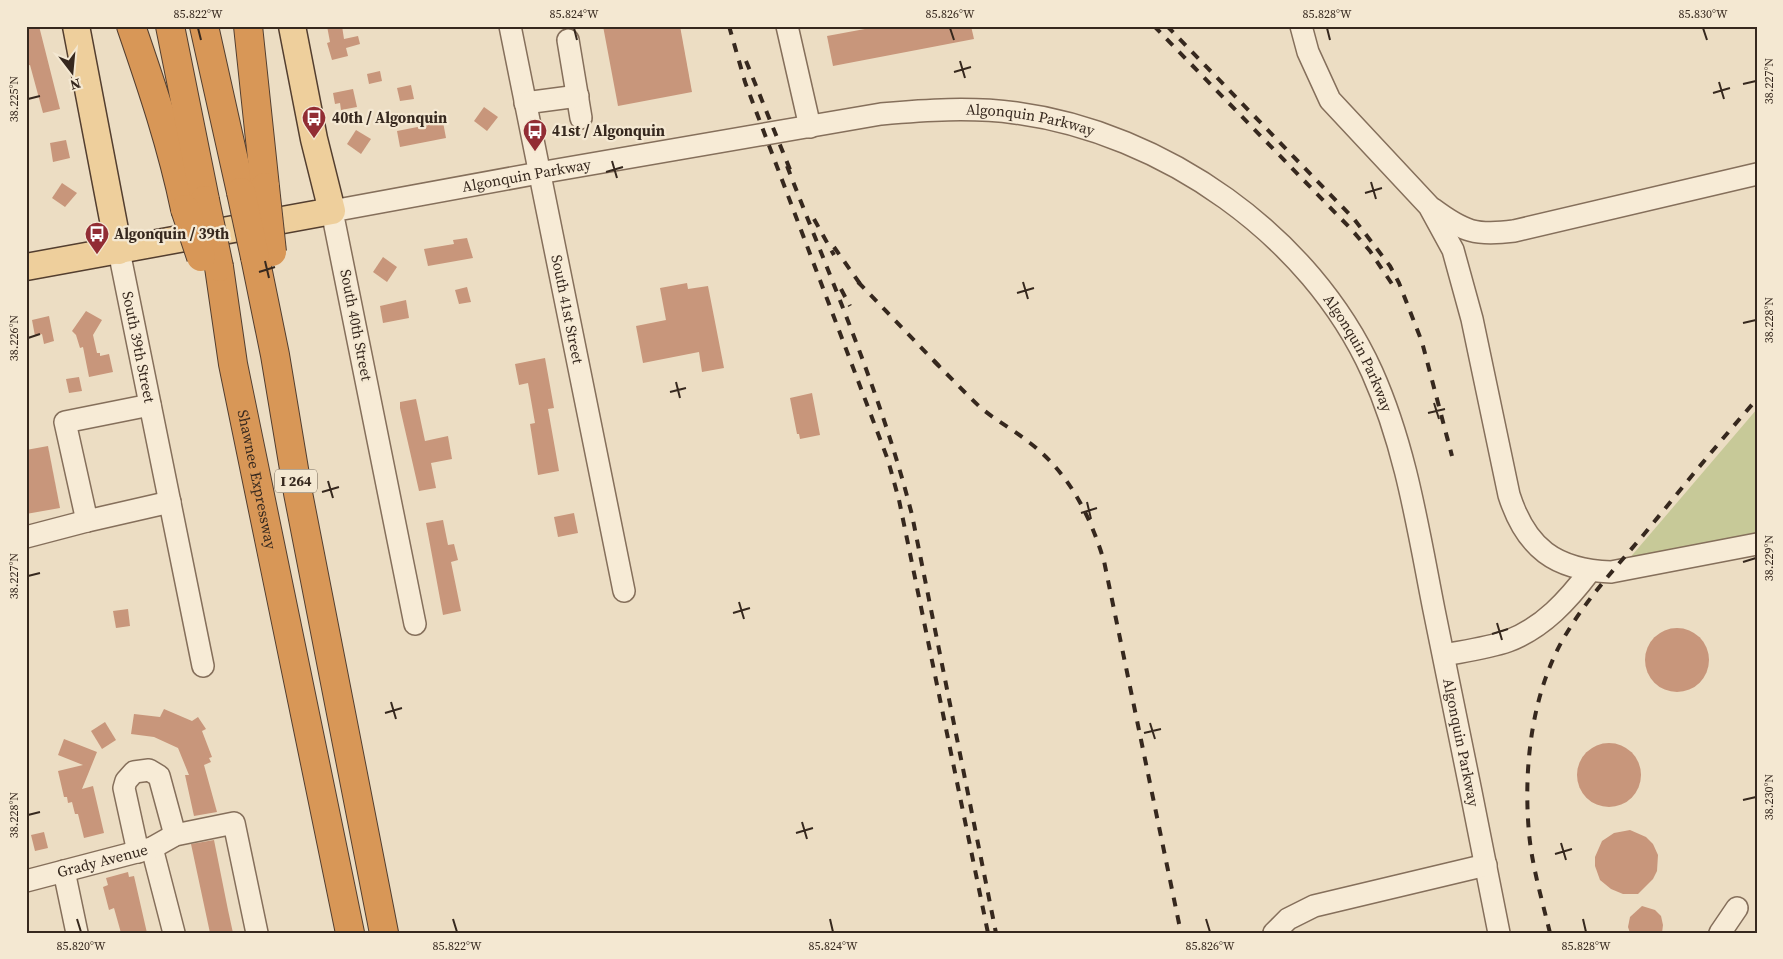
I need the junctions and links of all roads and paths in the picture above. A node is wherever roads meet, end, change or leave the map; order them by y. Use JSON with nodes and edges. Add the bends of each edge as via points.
{"nodes":[{"id":1,"x":76,"y":26,"type":"edge"},
{"id":2,"x":130,"y":26,"type":"edge"},
{"id":3,"x":170,"y":26,"type":"edge"},
{"id":4,"x":204,"y":26,"type":"edge"},
{"id":5,"x":248,"y":26,"type":"edge"},
{"id":6,"x":292,"y":26,"type":"edge"},
{"id":7,"x":510,"y":26,"type":"edge"},
{"id":8,"x":787,"y":26,"type":"edge"},
{"id":9,"x":1301,"y":26,"type":"edge"},
{"id":10,"x":568,"y":40,"type":"dead end"},
{"id":11,"x":578,"y":96,"type":"junction"},
{"id":12,"x":525,"y":103,"type":"junction"},
{"id":13,"x":582,"y":118,"type":"dead end"},
{"id":14,"x":810,"y":127,"type":"junction"},
{"id":15,"x":539,"y":173,"type":"junction"},
{"id":16,"x":1757,"y":174,"type":"edge"},
{"id":17,"x":253,"y":189,"type":"junction"},
{"id":18,"x":195,"y":205,"type":"junction"},
{"id":19,"x":1429,"y":206,"type":"junction"},
{"id":20,"x":332,"y":211,"type":"junction"},
{"id":21,"x":119,"y":251,"type":"junction"},
{"id":22,"x":26,"y":267,"type":"edge"},
{"id":23,"x":150,"y":405,"type":"junction"},
{"id":24,"x":170,"y":502,"type":"junction"},
{"id":25,"x":87,"y":521,"type":"junction"},
{"id":26,"x":26,"y":537,"type":"edge"},
{"id":27,"x":1757,"y":544,"type":"edge"},
{"id":28,"x":1590,"y":571,"type":"junction"},
{"id":29,"x":624,"y":591,"type":"dead end"},
{"id":30,"x":415,"y":624,"type":"dead end"},
{"id":31,"x":1444,"y":655,"type":"junction"},
{"id":32,"x":203,"y":666,"type":"dead end"},
{"id":33,"x":176,"y":835,"type":"junction"},
{"id":34,"x":145,"y":850,"type":"junction"},
{"id":35,"x":1486,"y":865,"type":"junction"},
{"id":36,"x":64,"y":871,"type":"junction"},
{"id":37,"x":26,"y":881,"type":"edge"},
{"id":38,"x":1737,"y":908,"type":"dead end"},
{"id":39,"x":77,"y":933,"type":"edge"},
{"id":40,"x":174,"y":933,"type":"edge"},
{"id":41,"x":257,"y":933,"type":"edge"},
{"id":42,"x":350,"y":933,"type":"edge"},
{"id":43,"x":384,"y":933,"type":"edge"},
{"id":44,"x":1274,"y":933,"type":"edge"},
{"id":45,"x":1499,"y":933,"type":"edge"},
{"id":46,"x":1720,"y":933,"type":"edge"}],
"edges":[{"from":1,"to":21,"type":"main road","name":"South 39th Street"},
{"from":2,"to":18,"type":"highway","via":[[178,172]]},
{"from":3,"to":18,"type":"highway","name":"Shawnee Expressway","number":"I 264"},
{"from":4,"to":17,"type":"highway"},
{"from":5,"to":17,"type":"highway"},
{"from":6,"to":20,"type":"main road","name":"South 40th Street"},
{"from":7,"to":12,"type":"street","name":"South 41st Street"},
{"from":8,"to":14,"type":"street"},
{"from":9,"to":19,"type":"street","via":[[1311,60],[1330,100]]},
{"from":10,"to":11,"type":"street"},
{"from":11,"to":12,"type":"street"},
{"from":11,"to":13,"type":"street"},
{"from":12,"to":15,"type":"street","name":"South 41st Street"},
{"from":14,"to":15,"type":"street","name":"Algonquin Parkway"},
{"from":14,"to":31,"type":"street","name":"Algonquin Parkway","via":[[881,114],[930,110],[1016,113],[1063,123],[1147,151],[1229,199],[1264,228],[1300,264],[1330,302],[1372,371],[1404,457]]},
{"from":15,"to":20,"type":"street","name":"Algonquin Parkway"},
{"from":15,"to":29,"type":"street","name":"South 41st Street"},
{"from":16,"to":19,"type":"street","via":[[1496,234],[1472,232],[1456,226]]},
{"from":17,"to":43,"type":"highway","number":"I 264","bridge":true,"via":[[275,355],[298,493]]},
{"from":18,"to":42,"type":"highway","name":"Shawnee Expressway","number":"I 264","bridge":true,"via":[[233,364]]},
{"from":19,"to":28,"type":"street","via":[[1453,250],[1459,269],[1509,495],[1517,518],[1529,539],[1542,551],[1571,566]]},
{"from":20,"to":21,"type":"main road","name":"Algonquin Parkway"},
{"from":20,"to":30,"type":"street","name":"South 40th Street"},
{"from":21,"to":22,"type":"main road","name":"Algonquin Parkway"},
{"from":21,"to":23,"type":"street","name":"South 39th Street"},
{"from":23,"to":24,"type":"street","name":"South 39th Street"},
{"from":23,"to":25,"type":"street","via":[[65,422]]},
{"from":24,"to":25,"type":"street"},
{"from":24,"to":32,"type":"street","name":"South 39th Street"},
{"from":25,"to":26,"type":"street"},
{"from":27,"to":28,"type":"street","via":[[1637,568]]},
{"from":28,"to":31,"type":"street","via":[[1567,602],[1530,630],[1508,641]]},
{"from":31,"to":35,"type":"street","name":"Algonquin Parkway"},
{"from":33,"to":34,"type":"street","name":"Grady Avenue"},
{"from":33,"to":34,"type":"street","via":[[159,776],[148,770],[134,772],[124,788]]},
{"from":33,"to":41,"type":"street","name":"Grady Avenue","via":[[234,823]]},
{"from":34,"to":36,"type":"street","name":"Grady Avenue"},
{"from":34,"to":40,"type":"street"},
{"from":35,"to":44,"type":"street","via":[[1314,906],[1288,919]]},
{"from":35,"to":45,"type":"street","name":"Algonquin Parkway"},
{"from":36,"to":37,"type":"street","name":"Grady Avenue"},
{"from":36,"to":39,"type":"street"},
{"from":38,"to":46,"type":"street"}]}
